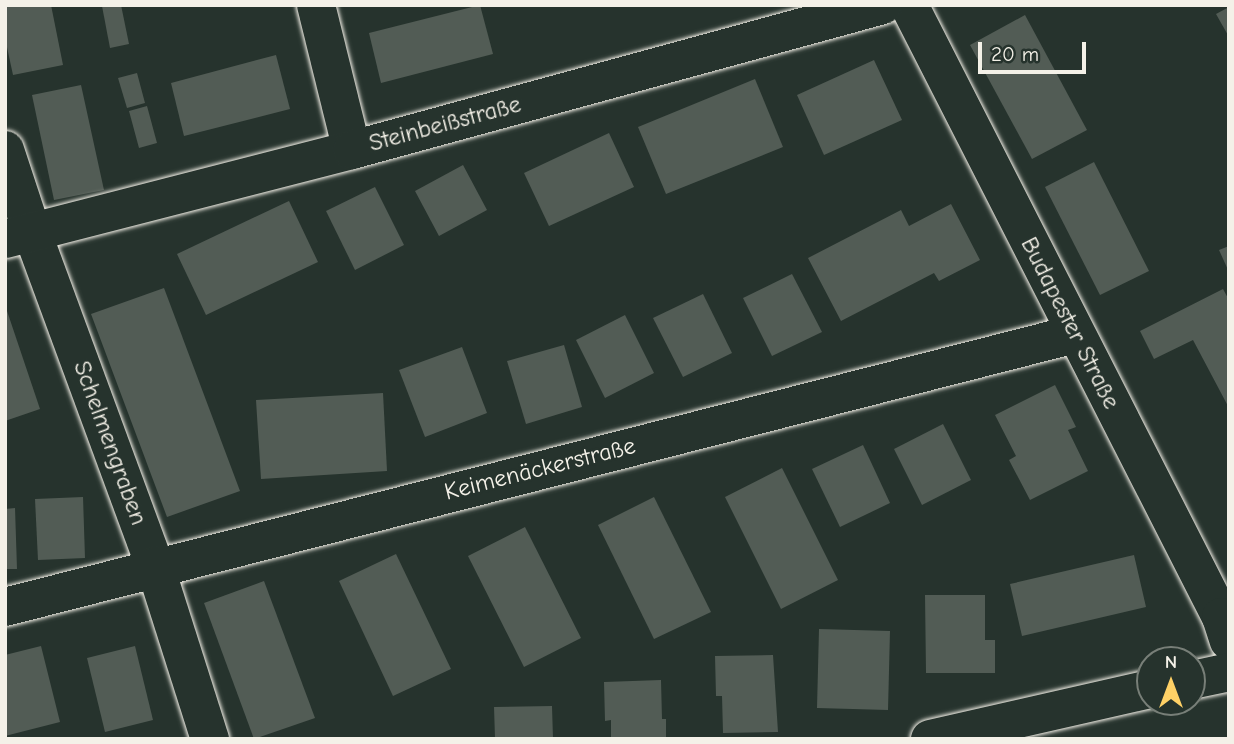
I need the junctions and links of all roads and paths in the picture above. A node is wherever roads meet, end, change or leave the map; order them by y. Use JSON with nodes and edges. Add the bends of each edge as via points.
{"nodes":[{"id":1,"x":316,"y":5,"type":"edge"},
{"id":2,"x":883,"y":5,"type":"edge"},
{"id":3,"x":909,"y":5,"type":"edge"},
{"id":4,"x":5,"y":150,"type":"edge"},
{"id":5,"x":352,"y":150,"type":"junction"},
{"id":6,"x":18,"y":236,"type":"edge"},
{"id":7,"x":1075,"y":334,"type":"junction"},
{"id":8,"x":155,"y":566,"type":"junction"},
{"id":9,"x":5,"y":607,"type":"edge"},
{"id":10,"x":1229,"y":641,"type":"edge"},
{"id":11,"x":1229,"y":672,"type":"edge"},
{"id":12,"x":1206,"y":677,"type":"edge"},
{"id":13,"x":1136,"y":692,"type":"edge"},
{"id":14,"x":210,"y":739,"type":"edge"},
{"id":15,"x":930,"y":739,"type":"edge"}],
"edges":[{"from":1,"to":5,"type":"street"},
{"from":2,"to":5,"type":"street","name":"Steinbeißstraße"},
{"from":3,"to":7,"type":"street","name":"Budapester Straße"},
{"from":4,"to":6,"type":"street","name":"Schelmengraben"},
{"from":5,"to":6,"type":"street","name":"Steinbeißstraße"},
{"from":6,"to":8,"type":"street","name":"Schelmengraben"},
{"from":7,"to":8,"type":"street","name":"Keimenäckerstraße"},
{"from":7,"to":10,"type":"street","name":"Budapester Straße","via":[[1221,617]]},
{"from":8,"to":9,"type":"street","name":"Keimenäckerstraße"},
{"from":8,"to":14,"type":"street","name":"Schelmengraben"},
{"from":11,"to":12,"type":"street"},
{"from":13,"to":15,"type":"street"}]}
